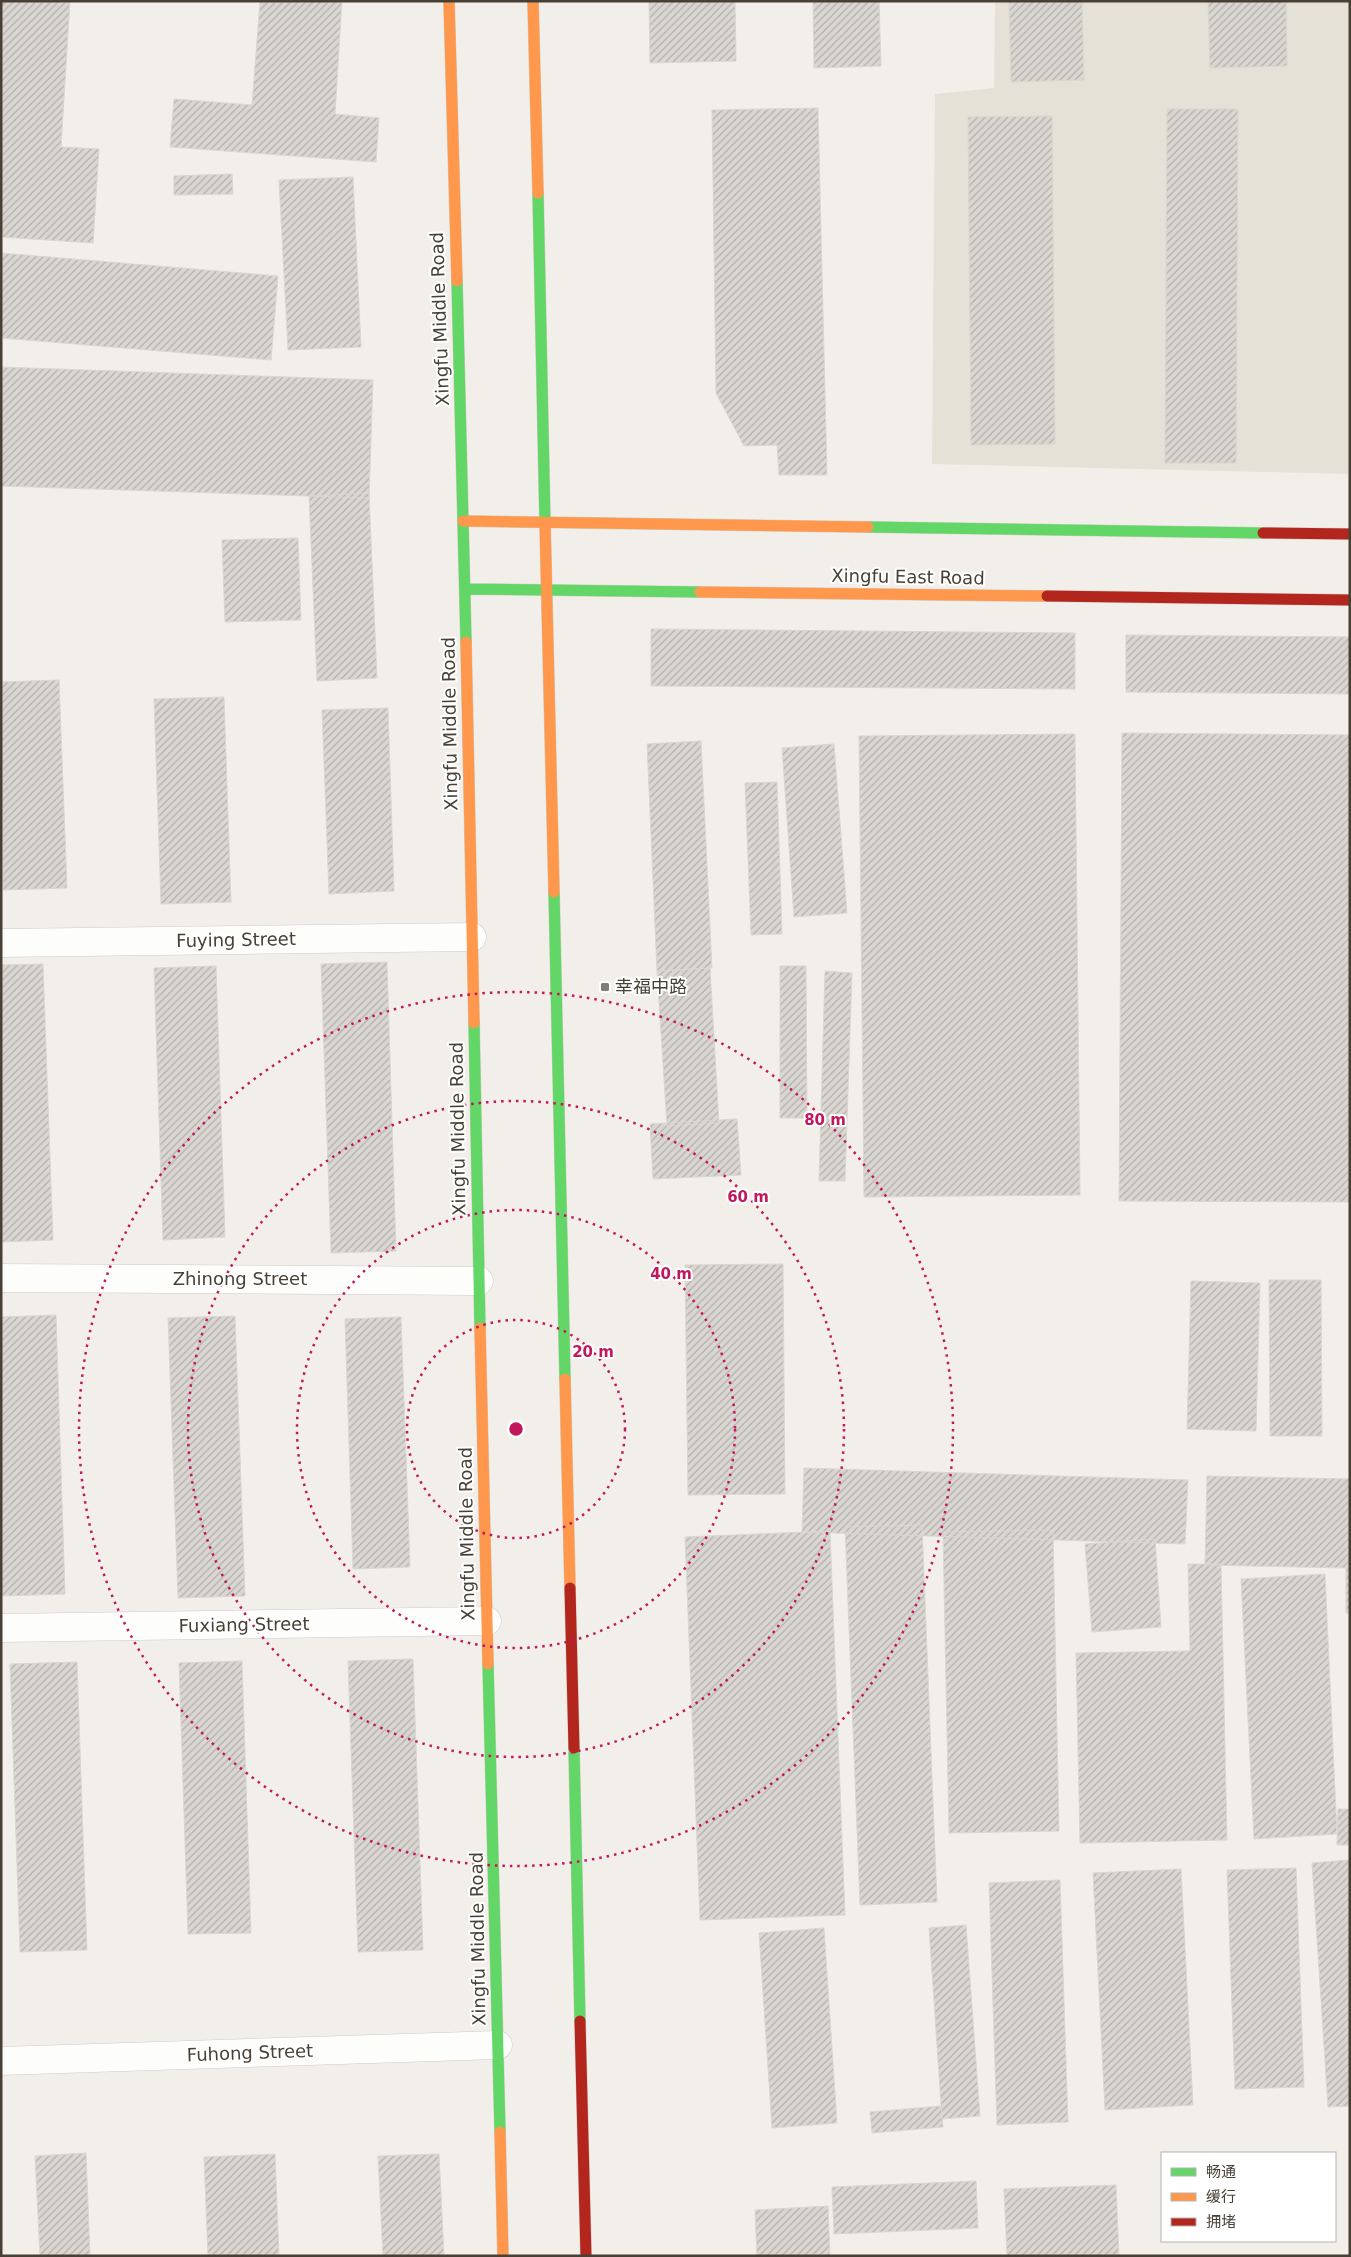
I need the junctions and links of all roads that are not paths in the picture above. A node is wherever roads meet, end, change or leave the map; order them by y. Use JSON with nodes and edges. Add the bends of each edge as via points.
{"nodes":[{"id":1,"x":449,"y":1,"type":"edge"},
{"id":2,"x":533,"y":1,"type":"edge"},
{"id":3,"x":463,"y":521,"type":"junction"},
{"id":4,"x":544,"y":522,"type":"junction"},
{"id":5,"x":1350,"y":534,"type":"edge"},
{"id":6,"x":465,"y":588,"type":"junction"},
{"id":7,"x":546,"y":590,"type":"junction"},
{"id":8,"x":1350,"y":600,"type":"edge"},
{"id":9,"x":472,"y":937,"type":"junction"},
{"id":10,"x":1,"y":943,"type":"edge"},
{"id":11,"x":1,"y":1278,"type":"edge"},
{"id":12,"x":478,"y":1281,"type":"junction"},
{"id":13,"x":487,"y":1622,"type":"junction"},
{"id":14,"x":1,"y":1628,"type":"edge"},
{"id":15,"x":498,"y":2045,"type":"junction"},
{"id":16,"x":1,"y":2060,"type":"edge"},
{"id":17,"x":503,"y":2256,"type":"edge"},
{"id":18,"x":586,"y":2256,"type":"edge"}],
"edges":[{"from":1,"to":3,"type":"street","name":"Xingfu Middle Road"},
{"from":2,"to":4,"type":"street"},
{"from":3,"to":4,"type":"street"},
{"from":3,"to":6,"type":"street","name":"Xingfu Middle Road"},
{"from":4,"to":5,"type":"street"},
{"from":4,"to":7,"type":"street"},
{"from":6,"to":7,"type":"street","name":"Xingfu East Road"},
{"from":6,"to":9,"type":"street","name":"Xingfu Middle Road"},
{"from":7,"to":8,"type":"street","name":"Xingfu East Road"},
{"from":7,"to":18,"type":"street"},
{"from":9,"to":10,"type":"street","name":"Fuying Street"},
{"from":9,"to":12,"type":"street","name":"Xingfu Middle Road"},
{"from":11,"to":12,"type":"street","name":"Zhinong Street"},
{"from":12,"to":13,"type":"street","name":"Xingfu Middle Road"},
{"from":13,"to":14,"type":"street","name":"Fuxiang Street"},
{"from":13,"to":15,"type":"street","name":"Xingfu Middle Road"},
{"from":15,"to":16,"type":"street","name":"Fuhong Street"},
{"from":15,"to":17,"type":"street","name":"Xingfu Middle Road"}]}
